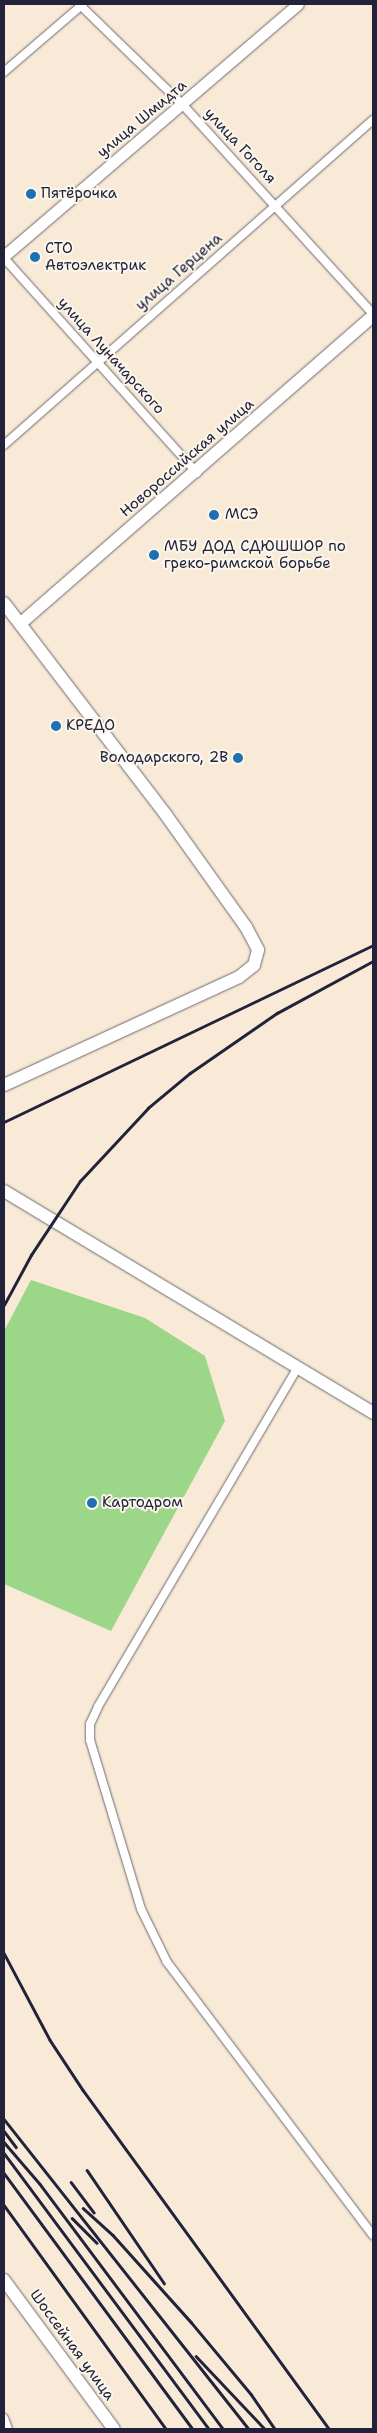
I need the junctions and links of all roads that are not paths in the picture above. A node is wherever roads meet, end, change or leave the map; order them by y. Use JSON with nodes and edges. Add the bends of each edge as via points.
{"nodes":[{"id":1,"x":81,"y":4,"type":"edge"},
{"id":2,"x":298,"y":4,"type":"edge"},
{"id":3,"x":4,"y":72,"type":"edge"},
{"id":4,"x":182,"y":104,"type":"junction"},
{"id":5,"x":373,"y":120,"type":"edge"},
{"id":6,"x":275,"y":205,"type":"junction"},
{"id":7,"x":4,"y":257,"type":"edge"},
{"id":8,"x":373,"y":315,"type":"edge"},
{"id":9,"x":98,"y":361,"type":"junction"},
{"id":10,"x":4,"y":445,"type":"edge"},
{"id":11,"x":197,"y":473,"type":"junction"},
{"id":12,"x":4,"y":602,"type":"edge"},
{"id":13,"x":22,"y":623,"type":"junction"},
{"id":14,"x":4,"y":1085,"type":"edge"},
{"id":15,"x":4,"y":1190,"type":"edge"},
{"id":16,"x":298,"y":1368,"type":"junction"},
{"id":17,"x":373,"y":1413,"type":"edge"},
{"id":18,"x":373,"y":2235,"type":"edge"},
{"id":19,"x":4,"y":2280,"type":"edge"},
{"id":20,"x":4,"y":2418,"type":"edge"},
{"id":21,"x":8,"y":2429,"type":"edge"},
{"id":22,"x":114,"y":2429,"type":"edge"}],
"edges":[{"from":1,"to":3,"type":"street"},
{"from":1,"to":4,"type":"street","name":"улица Гоголя"},
{"from":2,"to":4,"type":"street","name":"улица Шмидта"},
{"from":4,"to":6,"type":"street","name":"улица Гоголя"},
{"from":4,"to":7,"type":"street","name":"улица Шмидта"},
{"from":5,"to":6,"type":"street","name":"улица Герцена"},
{"from":6,"to":8,"type":"street","name":"улица Гоголя"},
{"from":6,"to":9,"type":"street","name":"улица Герцена"},
{"from":7,"to":9,"type":"street","name":"улица Луначарского"},
{"from":8,"to":11,"type":"main road","name":"Новороссийская улица"},
{"from":9,"to":10,"type":"street","name":"улица Герцена"},
{"from":9,"to":11,"type":"street","name":"улица Луначарского"},
{"from":11,"to":13,"type":"main road","name":"Новороссийская улица"},
{"from":12,"to":13,"type":"main road"},
{"from":13,"to":14,"type":"main road","via":[[166,815],[246,927],[258,950],[254,965],[248,971]]},
{"from":15,"to":16,"type":"main road"},
{"from":16,"to":17,"type":"main road"},
{"from":16,"to":18,"type":"street","via":[[98,1707],[90,1724],[90,1740],[141,1909],[167,1962]]},
{"from":19,"to":22,"type":"main road","name":"Шоссейная улица"},
{"from":20,"to":21,"type":"street"}]}
